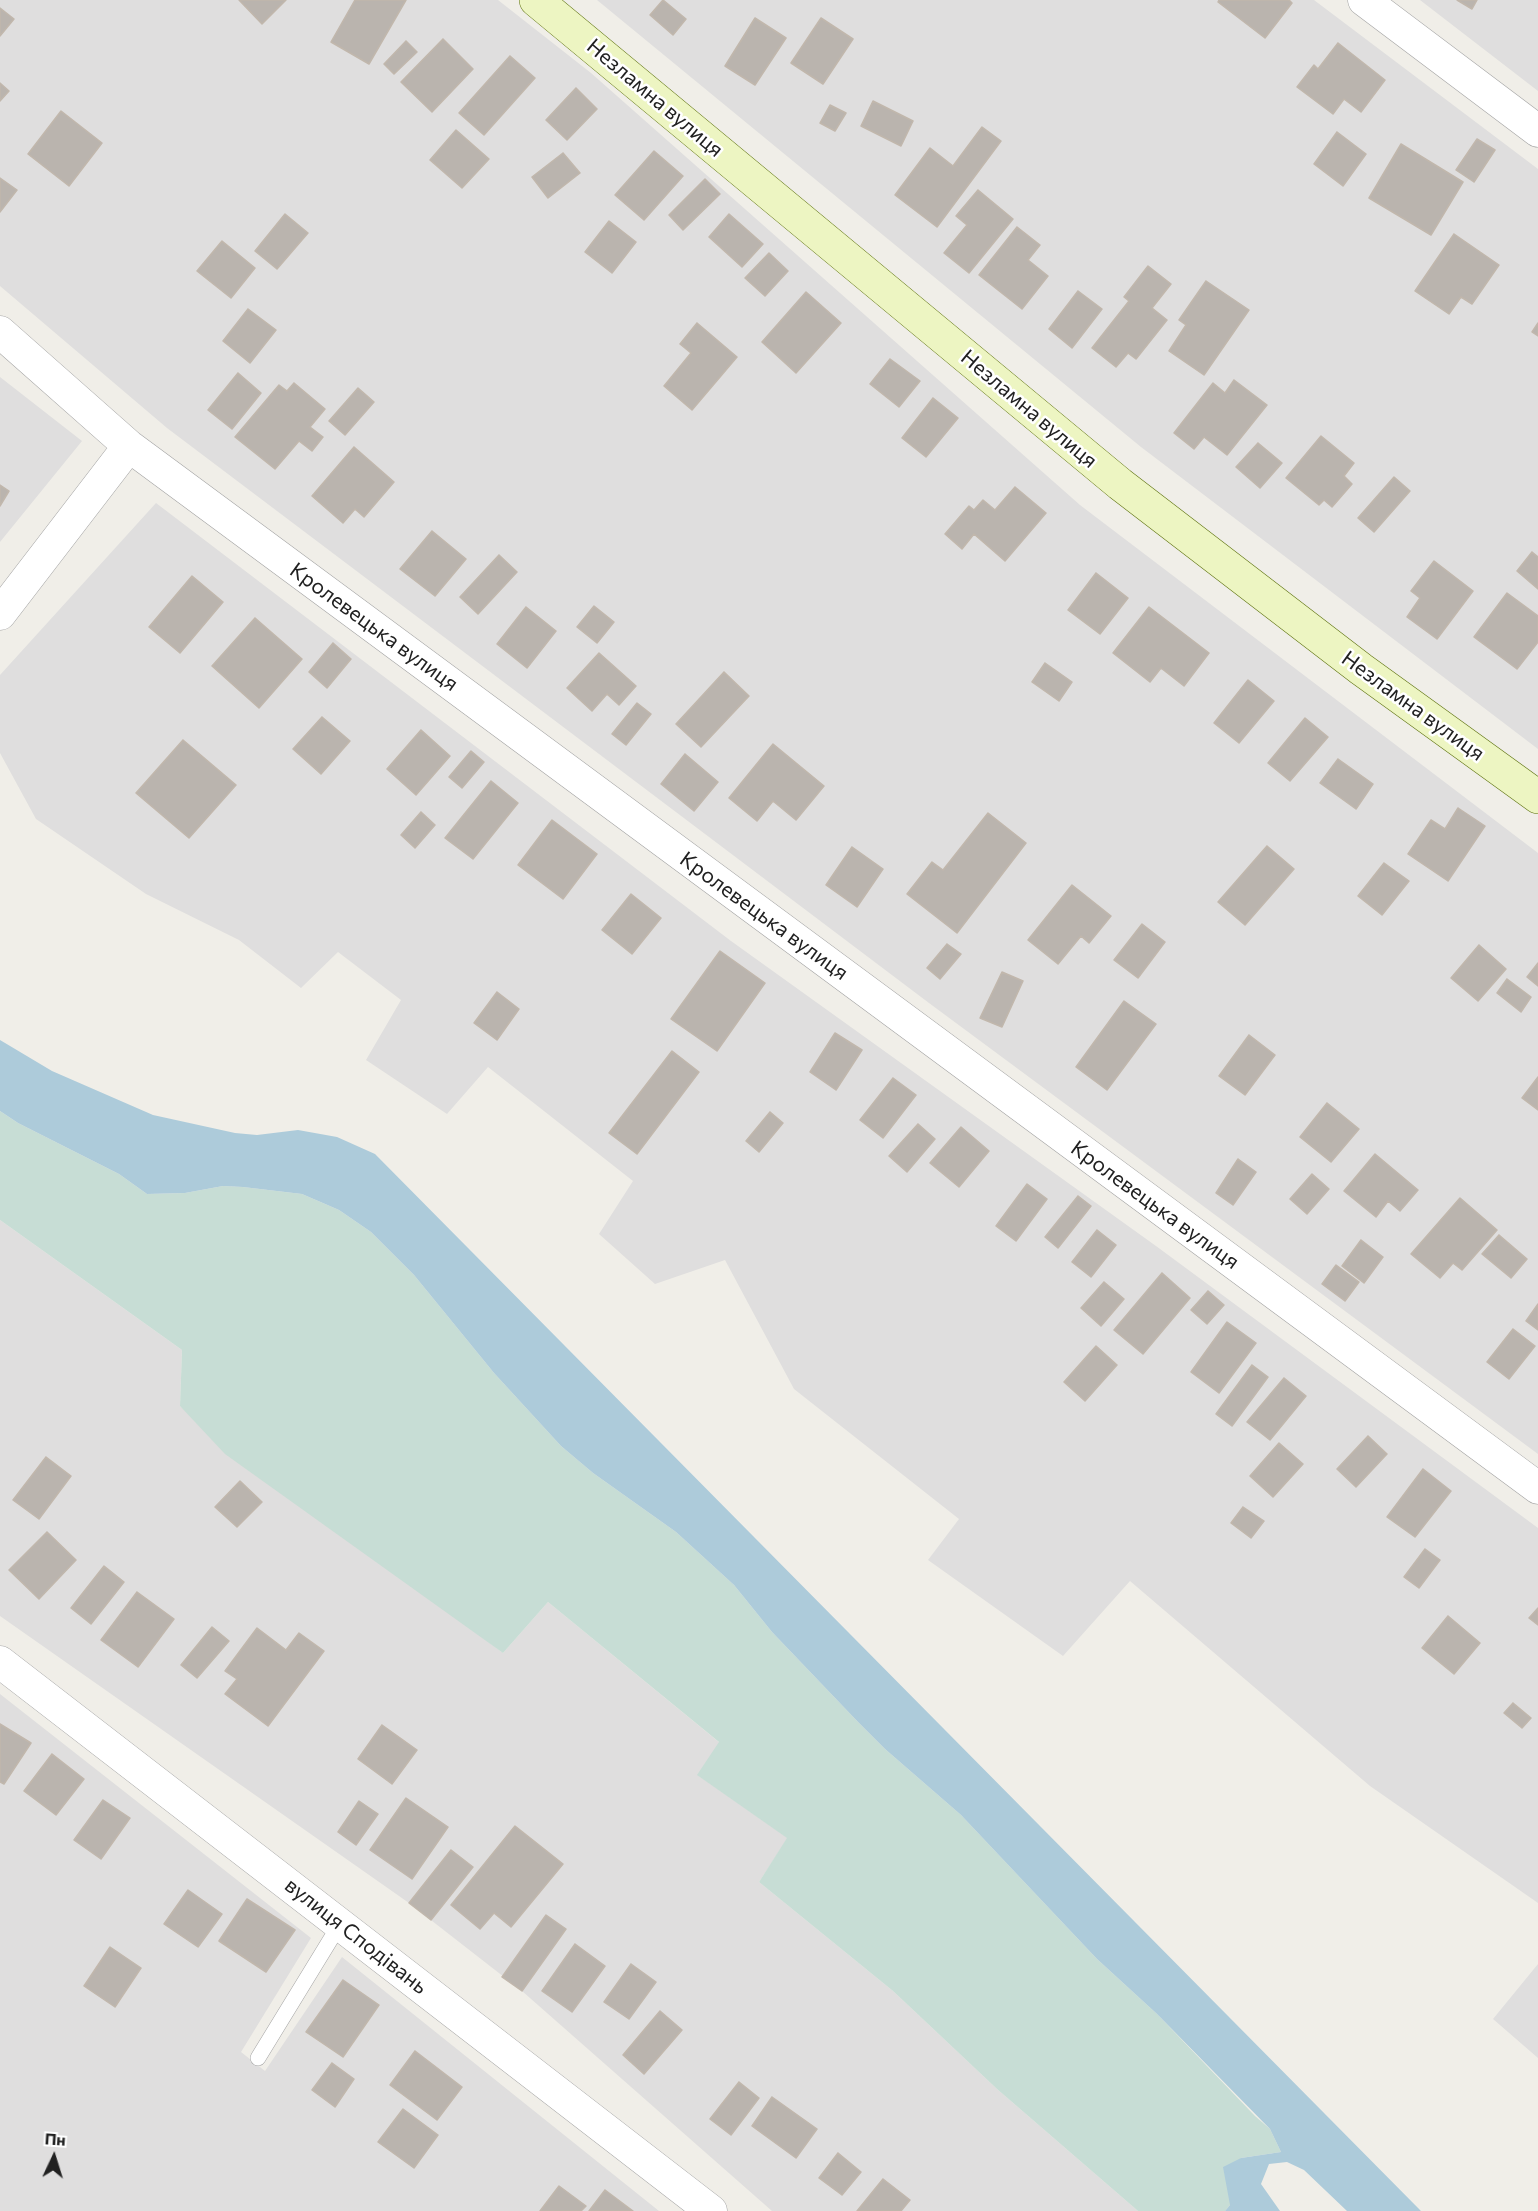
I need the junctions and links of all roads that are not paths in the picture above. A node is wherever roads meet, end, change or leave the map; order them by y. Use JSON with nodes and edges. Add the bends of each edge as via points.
{"nodes":[{"id":1,"x":536,"y":0,"type":"edge"},
{"id":2,"x":1364,"y":0,"type":"edge"},
{"id":3,"x":1538,"y":131,"type":"edge"},
{"id":4,"x":0,"y":332,"type":"edge"},
{"id":5,"x":129,"y":446,"type":"junction"},
{"id":6,"x":0,"y":614,"type":"edge"},
{"id":7,"x":1538,"y":797,"type":"edge"},
{"id":8,"x":1538,"y":1488,"type":"edge"},
{"id":9,"x":0,"y":1662,"type":"edge"},
{"id":10,"x":340,"y":1924,"type":"junction"},
{"id":11,"x":258,"y":2058,"type":"dead end"},
{"id":12,"x":703,"y":2209,"type":"edge"}],
"edges":[{"from":1,"to":7,"type":"street","name":"Незламна вулиця","via":[[1120,484],[1361,669]]},
{"from":2,"to":3,"type":"street"},
{"from":4,"to":5,"type":"street","name":"Кролевецька вулиця"},
{"from":5,"to":6,"type":"street"},
{"from":5,"to":8,"type":"street","name":"Кролевецька вулиця"},
{"from":9,"to":10,"type":"street","name":"вулиця Сподівань"},
{"from":10,"to":11,"type":"lane"},
{"from":10,"to":12,"type":"street","name":"вулиця Сподівань"}]}
